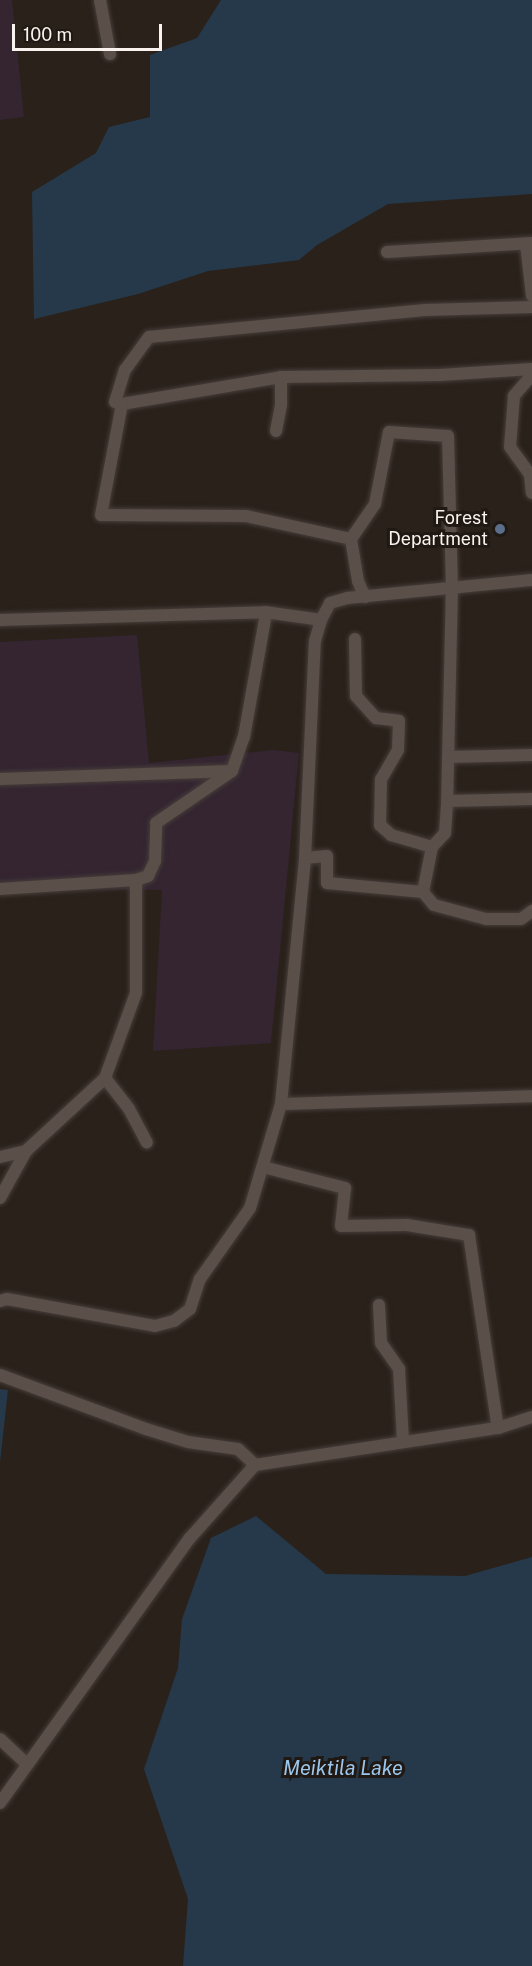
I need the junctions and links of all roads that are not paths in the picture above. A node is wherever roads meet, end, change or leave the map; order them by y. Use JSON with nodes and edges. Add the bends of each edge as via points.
{"nodes":[{"id":1,"x":100,"y":0,"type":"edge"},
{"id":2,"x":110,"y":54,"type":"dead end"},
{"id":3,"x":529,"y":244,"type":"edge"},
{"id":4,"x":387,"y":252,"type":"dead end"},
{"id":5,"x":532,"y":296,"type":"edge"},
{"id":6,"x":532,"y":307,"type":"edge"},
{"id":7,"x":532,"y":369,"type":"edge"},
{"id":8,"x":532,"y":375,"type":"edge"},
{"id":9,"x":280,"y":377,"type":"junction"},
{"id":10,"x":122,"y":404,"type":"junction"},
{"id":11,"x":276,"y":432,"type":"dead end"},
{"id":12,"x":532,"y":493,"type":"edge"},
{"id":13,"x":351,"y":539,"type":"junction"},
{"id":14,"x":532,"y":580,"type":"edge"},
{"id":15,"x":452,"y":586,"type":"junction"},
{"id":16,"x":365,"y":597,"type":"junction"},
{"id":17,"x":266,"y":614,"type":"junction"},
{"id":18,"x":0,"y":620,"type":"edge"},
{"id":19,"x":321,"y":620,"type":"junction"},
{"id":20,"x":355,"y":639,"type":"dead end"},
{"id":21,"x":532,"y":755,"type":"edge"},
{"id":22,"x":448,"y":757,"type":"junction"},
{"id":23,"x":232,"y":771,"type":"junction"},
{"id":24,"x":0,"y":778,"type":"edge"},
{"id":25,"x":532,"y":799,"type":"edge"},
{"id":26,"x":447,"y":801,"type":"junction"},
{"id":27,"x":432,"y":847,"type":"junction"},
{"id":28,"x":305,"y":858,"type":"junction"},
{"id":29,"x":136,"y":880,"type":"junction"},
{"id":30,"x":0,"y":889,"type":"edge"},
{"id":31,"x":423,"y":892,"type":"junction"},
{"id":32,"x":532,"y":911,"type":"edge"},
{"id":33,"x":105,"y":1078,"type":"junction"},
{"id":34,"x":532,"y":1096,"type":"edge"},
{"id":35,"x":281,"y":1104,"type":"junction"},
{"id":36,"x":147,"y":1143,"type":"dead end"},
{"id":37,"x":26,"y":1151,"type":"junction"},
{"id":38,"x":0,"y":1157,"type":"edge"},
{"id":39,"x":263,"y":1167,"type":"junction"},
{"id":40,"x":0,"y":1198,"type":"edge"},
{"id":41,"x":0,"y":1301,"type":"edge"},
{"id":42,"x":379,"y":1305,"type":"dead end"},
{"id":43,"x":0,"y":1375,"type":"edge"},
{"id":44,"x":532,"y":1417,"type":"edge"},
{"id":45,"x":498,"y":1428,"type":"junction"},
{"id":46,"x":403,"y":1441,"type":"junction"},
{"id":47,"x":255,"y":1465,"type":"junction"},
{"id":48,"x":0,"y":1739,"type":"edge"},
{"id":49,"x":26,"y":1763,"type":"junction"},
{"id":50,"x":0,"y":1803,"type":"edge"}],
"edges":[{"from":1,"to":2,"type":"street"},
{"from":3,"to":4,"type":"street"},
{"from":3,"to":5,"type":"street"},
{"from":6,"to":10,"type":"street","via":[[425,310],[149,337],[125,370],[115,402]]},
{"from":7,"to":9,"type":"street","via":[[440,375]]},
{"from":8,"to":12,"type":"street","via":[[514,396],[510,447],[530,475]]},
{"from":9,"to":10,"type":"street"},
{"from":9,"to":11,"type":"street","via":[[281,405]]},
{"from":10,"to":13,"type":"street","via":[[101,515],[246,516]]},
{"from":13,"to":15,"type":"street","via":[[375,504],[388,432],[448,436]]},
{"from":13,"to":16,"type":"street"},
{"from":14,"to":15,"type":"street"},
{"from":15,"to":16,"type":"street"},
{"from":15,"to":22,"type":"street"},
{"from":16,"to":19,"type":"street","via":[[330,603]]},
{"from":17,"to":18,"type":"street"},
{"from":17,"to":19,"type":"street"},
{"from":17,"to":23,"type":"street","via":[[244,737]]},
{"from":19,"to":28,"type":"street","via":[[315,641]]},
{"from":20,"to":27,"type":"street","via":[[356,696],[376,718],[399,721],[398,750],[381,779],[380,825],[391,834]]},
{"from":21,"to":22,"type":"street"},
{"from":22,"to":26,"type":"street"},
{"from":23,"to":24,"type":"street"},
{"from":23,"to":29,"type":"street","via":[[156,823],[155,861],[148,876]]},
{"from":25,"to":26,"type":"street"},
{"from":26,"to":27,"type":"street","via":[[445,833]]},
{"from":27,"to":31,"type":"street"},
{"from":28,"to":31,"type":"street","via":[[327,856],[327,883]]},
{"from":28,"to":35,"type":"street"},
{"from":29,"to":30,"type":"street"},
{"from":29,"to":33,"type":"street","via":[[136,993]]},
{"from":31,"to":32,"type":"street","via":[[434,905],[486,918],[521,918]]},
{"from":33,"to":36,"type":"street","via":[[129,1109]]},
{"from":33,"to":37,"type":"street"},
{"from":34,"to":35,"type":"street"},
{"from":35,"to":39,"type":"street"},
{"from":37,"to":38,"type":"street"},
{"from":37,"to":40,"type":"street"},
{"from":39,"to":41,"type":"street","via":[[250,1208],[200,1279],[190,1309],[174,1320],[155,1326],[7,1299]]},
{"from":39,"to":45,"type":"street","via":[[345,1188],[341,1226],[407,1225],[469,1235]]},
{"from":42,"to":46,"type":"street","via":[[381,1343],[399,1369]]},
{"from":43,"to":47,"type":"street","via":[[146,1429],[188,1442],[238,1449]]},
{"from":44,"to":45,"type":"street"},
{"from":45,"to":46,"type":"street"},
{"from":46,"to":47,"type":"street"},
{"from":47,"to":49,"type":"street","via":[[190,1538]]},
{"from":48,"to":49,"type":"street"},
{"from":49,"to":50,"type":"street"}]}
